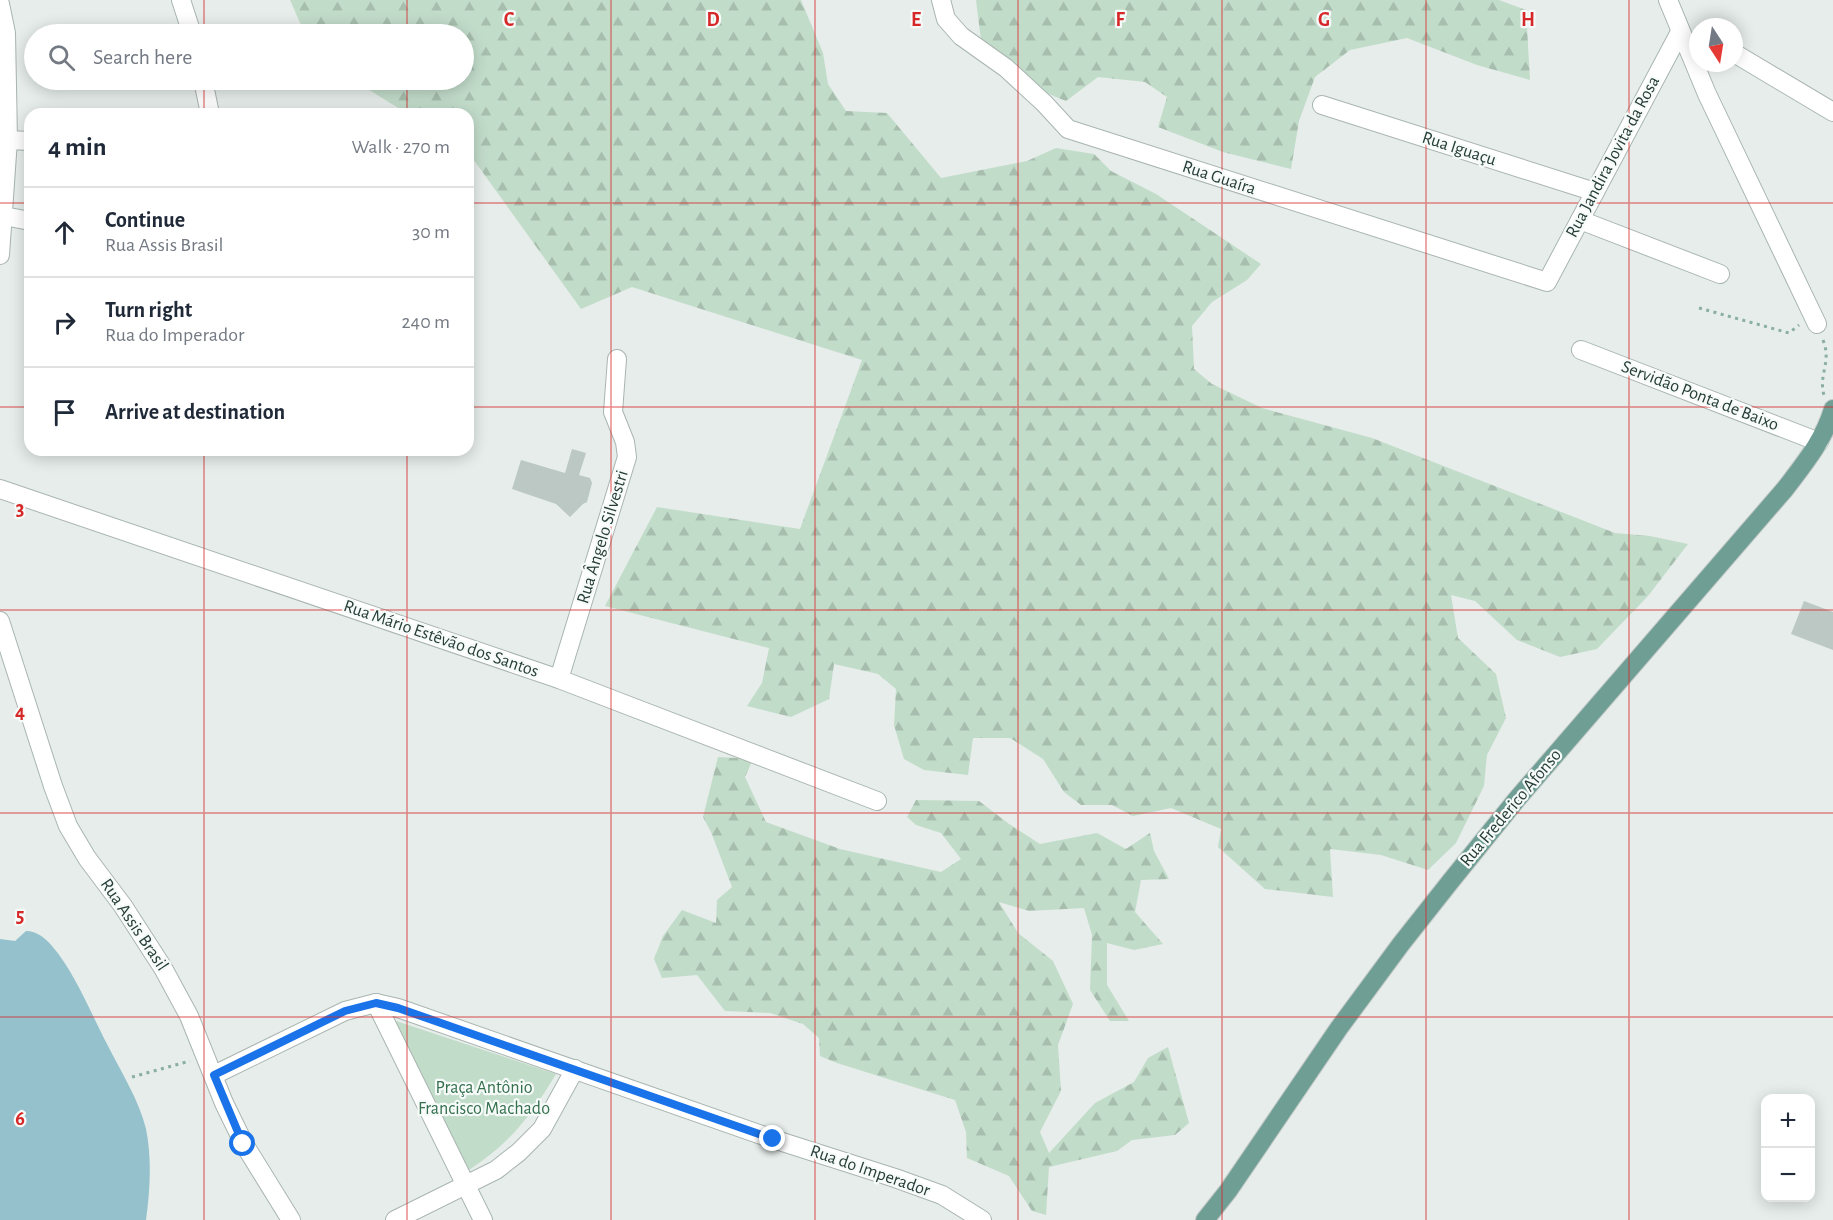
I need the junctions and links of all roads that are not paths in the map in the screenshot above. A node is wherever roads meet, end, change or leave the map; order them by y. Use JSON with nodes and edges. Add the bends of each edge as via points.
{"nodes":[{"id":1,"x":181,"y":0,"type":"edge"},
{"id":2,"x":941,"y":0,"type":"edge"},
{"id":3,"x":1668,"y":0,"type":"edge"},
{"id":4,"x":0,"y":4,"type":"edge"},
{"id":5,"x":189,"y":24,"type":"edge"},
{"id":6,"x":1689,"y":34,"type":"edge"},
{"id":7,"x":1743,"y":58,"type":"edge"},
{"id":8,"x":1702,"y":72,"type":"edge"},
{"id":9,"x":205,"y":90,"type":"edge"},
{"id":10,"x":1322,"y":105,"type":"dead end"},
{"id":11,"x":209,"y":108,"type":"edge"},
{"id":12,"x":1833,"y":112,"type":"edge"},
{"id":13,"x":8,"y":140,"type":"junction"},
{"id":14,"x":24,"y":141,"type":"edge"},
{"id":15,"x":1595,"y":192,"type":"junction"},
{"id":16,"x":4,"y":216,"type":"junction"},
{"id":17,"x":24,"y":220,"type":"edge"},
{"id":18,"x":1580,"y":220,"type":"junction"},
{"id":19,"x":0,"y":255,"type":"edge"},
{"id":20,"x":1720,"y":274,"type":"dead end"},
{"id":21,"x":1547,"y":282,"type":"joint"},
{"id":22,"x":1815,"y":319,"type":"road end"},
{"id":23,"x":1581,"y":350,"type":"dead end"},
{"id":24,"x":617,"y":359,"type":"dead end"},
{"id":25,"x":1832,"y":414,"type":"edge"},
{"id":26,"x":1819,"y":442,"type":"junction"},
{"id":27,"x":0,"y":489,"type":"edge"},
{"id":28,"x":0,"y":621,"type":"edge"},
{"id":29,"x":559,"y":678,"type":"junction"},
{"id":30,"x":877,"y":801,"type":"dead end"},
{"id":31,"x":376,"y":1003,"type":"junction"},
{"id":32,"x":574,"y":1069,"type":"junction"},
{"id":33,"x":214,"y":1075,"type":"junction"},
{"id":34,"x":465,"y":1185,"type":"junction"},
{"id":35,"x":291,"y":1220,"type":"edge"},
{"id":36,"x":395,"y":1220,"type":"edge"},
{"id":37,"x":483,"y":1220,"type":"edge"},
{"id":38,"x":982,"y":1220,"type":"edge"},
{"id":39,"x":1205,"y":1220,"type":"edge"}],
"edges":[{"from":1,"to":5,"type":"street"},
{"from":2,"to":21,"type":"street","name":"Rua Guaíra","via":[[946,19],[961,36],[1006,68],[1068,129]]},
{"from":3,"to":6,"type":"street"},
{"from":4,"to":13,"type":"street","via":[[6,33]]},
{"from":6,"to":15,"type":"street","name":"Rua Jandira Jovita da Rosa"},
{"from":7,"to":12,"type":"street"},
{"from":8,"to":22,"type":"street","via":[[1720,122]]},
{"from":9,"to":11,"type":"street"},
{"from":10,"to":15,"type":"street","name":"Rua Iguaçu"},
{"from":13,"to":14,"type":"street"},
{"from":13,"to":16,"type":"street"},
{"from":15,"to":18,"type":"street","name":"Rua Jandira Jovita da Rosa"},
{"from":16,"to":17,"type":"street"},
{"from":16,"to":19,"type":"street"},
{"from":18,"to":20,"type":"street"},
{"from":18,"to":21,"type":"street","name":"Rua Jandira Jovita da Rosa"},
{"from":23,"to":26,"type":"street","name":"Servidão Ponta de Baixo"},
{"from":24,"to":29,"type":"street","name":"Rua Ângelo Silvestri","via":[[613,412],[627,457]]},
{"from":25,"to":26,"type":"main road","name":"Rua Frederico Afonso"},
{"from":26,"to":39,"type":"main road","name":"Rua Frederico Afonso","via":[[1785,489],[1517,799],[1408,935]]},
{"from":27,"to":29,"type":"street","name":"Rua Mário Estêvão dos Santos"},
{"from":28,"to":33,"type":"street","name":"Rua Assis Brasil","via":[[68,826],[163,968]]},
{"from":29,"to":30,"type":"street","name":"Rua Mário Estêvão dos Santos"},
{"from":31,"to":32,"type":"street","name":"Rua do Imperador"},
{"from":31,"to":33,"type":"street","name":"Rua do Imperador","via":[[345,1011]]},
{"from":31,"to":34,"type":"street"},
{"from":32,"to":34,"type":"street","via":[[542,1129],[496,1170]]},
{"from":32,"to":38,"type":"street","name":"Rua do Imperador","via":[[942,1195]]},
{"from":33,"to":35,"type":"street","name":"Rua Assis Brasil","via":[[243,1144]]},
{"from":34,"to":36,"type":"street"},
{"from":34,"to":37,"type":"street"}]}
